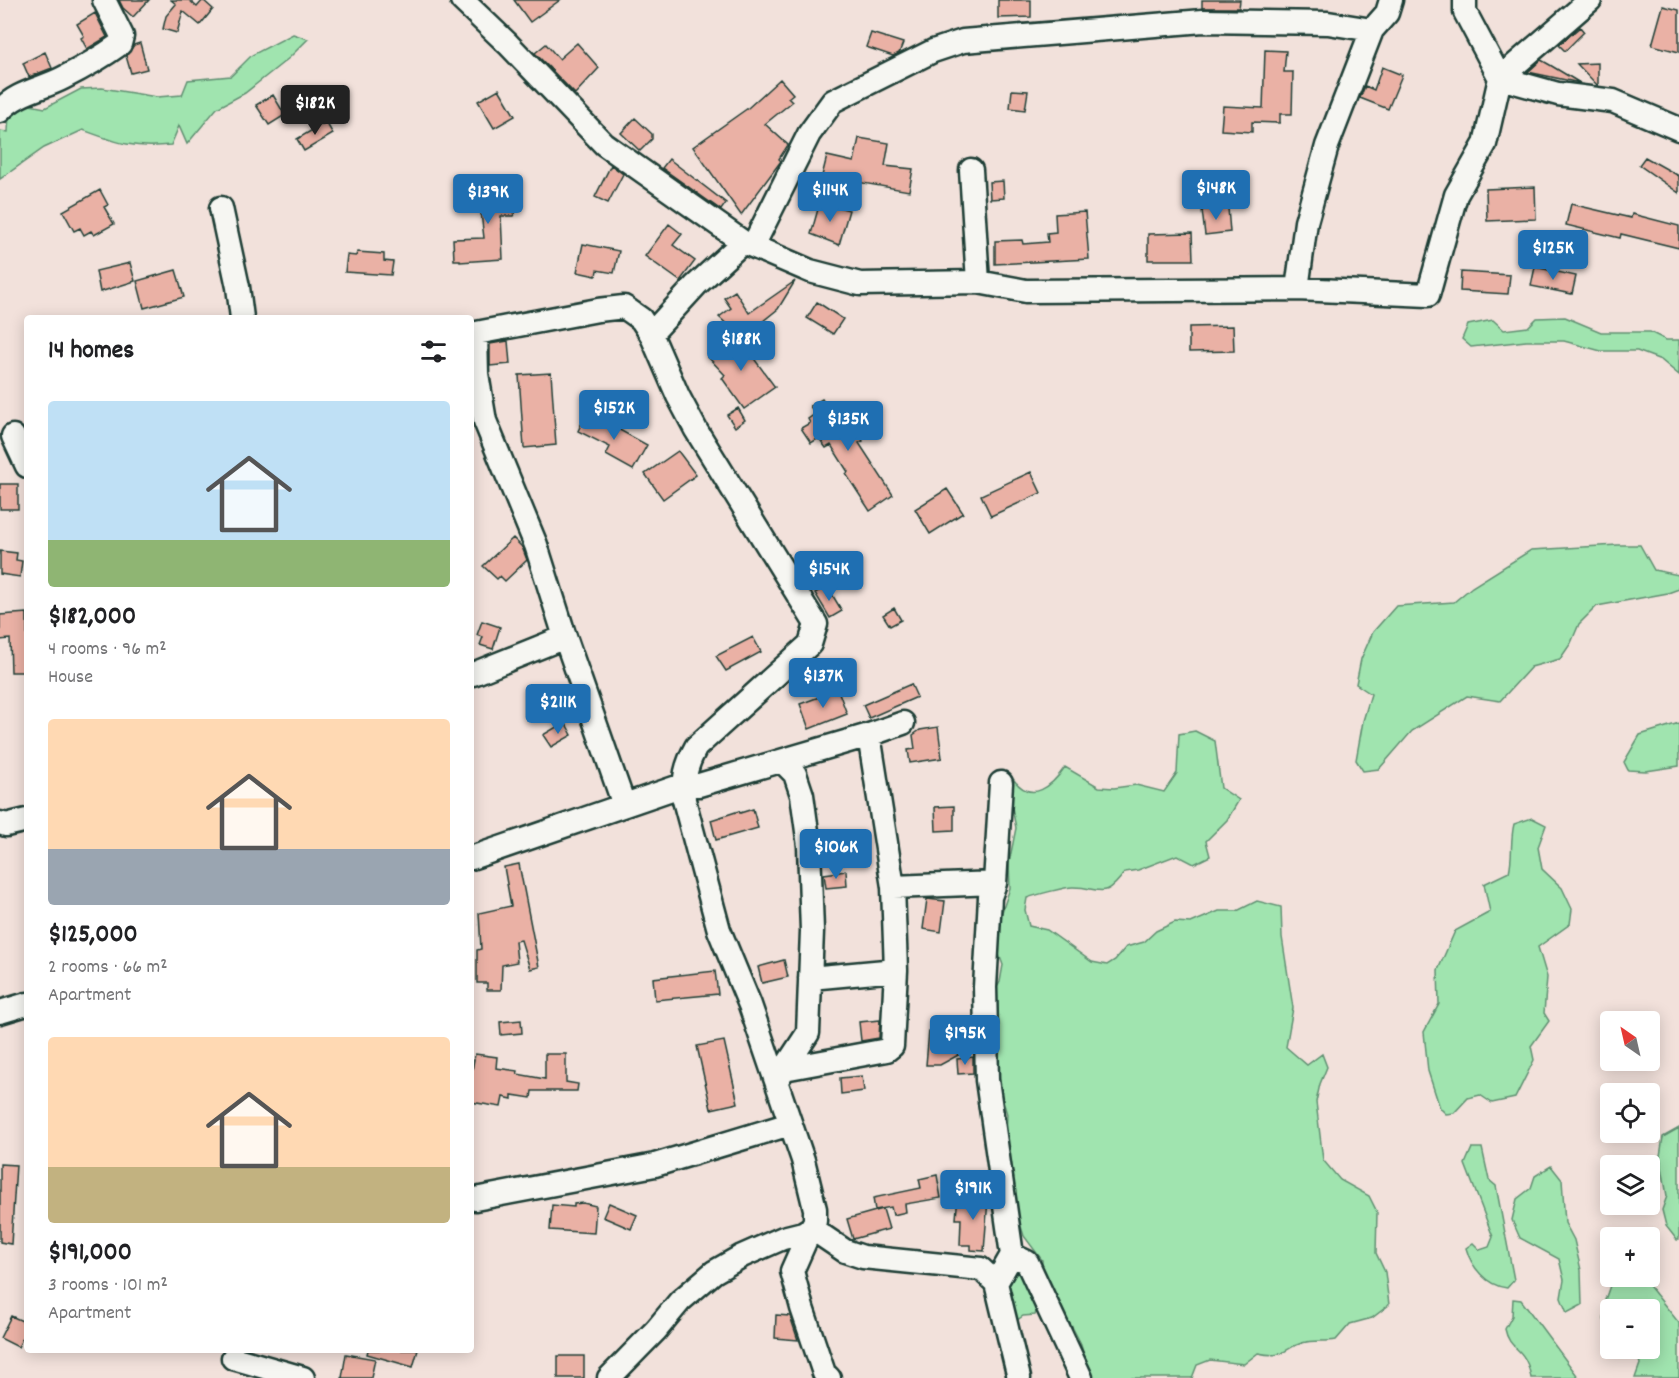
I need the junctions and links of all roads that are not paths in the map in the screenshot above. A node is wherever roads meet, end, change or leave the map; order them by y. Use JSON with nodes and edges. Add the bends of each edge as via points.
{"nodes":[{"id":1,"x":104,"y":0,"type":"edge"},
{"id":2,"x":462,"y":0,"type":"edge"},
{"id":3,"x":1391,"y":0,"type":"edge"},
{"id":4,"x":1465,"y":0,"type":"edge"},
{"id":5,"x":1590,"y":0,"type":"edge"},
{"id":6,"x":1372,"y":30,"type":"junction"},
{"id":7,"x":1500,"y":78,"type":"junction"},
{"id":8,"x":0,"y":111,"type":"edge"},
{"id":9,"x":1679,"y":129,"type":"edge"},
{"id":10,"x":971,"y":170,"type":"dead end"},
{"id":11,"x":221,"y":208,"type":"dead end"},
{"id":12,"x":748,"y":244,"type":"junction"},
{"id":13,"x":978,"y":282,"type":"junction"},
{"id":14,"x":1297,"y":289,"type":"junction"},
{"id":15,"x":242,"y":315,"type":"edge"},
{"id":16,"x":651,"y":333,"type":"junction"},
{"id":17,"x":474,"y":334,"type":"edge"},
{"id":18,"x":13,"y":435,"type":"edge"},
{"id":19,"x":24,"y":459,"type":"edge"},
{"id":20,"x":565,"y":637,"type":"junction"},
{"id":21,"x":474,"y":674,"type":"edge"},
{"id":22,"x":903,"y":723,"type":"dead end"},
{"id":23,"x":869,"y":735,"type":"junction"},
{"id":24,"x":782,"y":761,"type":"junction"},
{"id":25,"x":1001,"y":783,"type":"dead end"},
{"id":26,"x":683,"y":785,"type":"junction"},
{"id":27,"x":624,"y":806,"type":"junction"},
{"id":28,"x":24,"y":821,"type":"edge"},
{"id":29,"x":0,"y":823,"type":"edge"},
{"id":30,"x":474,"y":857,"type":"edge"},
{"id":31,"x":995,"y":883,"type":"junction"},
{"id":32,"x":893,"y":887,"type":"junction"},
{"id":33,"x":896,"y":970,"type":"junction"},
{"id":34,"x":810,"y":978,"type":"junction"},
{"id":35,"x":24,"y":1005,"type":"edge"},
{"id":36,"x":0,"y":1012,"type":"edge"},
{"id":37,"x":781,"y":1074,"type":"junction"},
{"id":38,"x":790,"y":1124,"type":"junction"},
{"id":39,"x":475,"y":1199,"type":"dead end"},
{"id":40,"x":811,"y":1228,"type":"junction"},
{"id":41,"x":1012,"y":1255,"type":"junction"},
{"id":42,"x":996,"y":1283,"type":"junction"},
{"id":43,"x":233,"y":1358,"type":"dead end"},
{"id":44,"x":303,"y":1378,"type":"edge"},
{"id":45,"x":609,"y":1378,"type":"edge"},
{"id":46,"x":830,"y":1378,"type":"edge"},
{"id":47,"x":1019,"y":1378,"type":"edge"},
{"id":48,"x":1081,"y":1378,"type":"edge"}],
"edges":[{"from":1,"to":8,"type":"street","via":[[122,36],[120,44],[61,80],[25,93]]},
{"from":2,"to":12,"type":"street","via":[[604,144]]},
{"from":3,"to":6,"type":"street","via":[[1387,13]]},
{"from":4,"to":7,"type":"street","via":[[1465,12]]},
{"from":5,"to":7,"type":"street"},
{"from":6,"to":12,"type":"street","via":[[1329,23],[1203,21],[963,41],[942,47],[833,101],[809,134]]},
{"from":6,"to":14,"type":"street","via":[[1328,146],[1306,222]]},
{"from":7,"to":9,"type":"street","via":[[1558,94],[1613,101]]},
{"from":7,"to":14,"type":"street","via":[[1485,144],[1456,195],[1428,295]]},
{"from":10,"to":13,"type":"street"},
{"from":11,"to":15,"type":"street"},
{"from":12,"to":13,"type":"street","via":[[810,272],[860,284]]},
{"from":12,"to":16,"type":"street","via":[[696,285]]},
{"from":13,"to":14,"type":"street","via":[[1026,291]]},
{"from":16,"to":17,"type":"street","via":[[641,319],[624,307]]},
{"from":16,"to":26,"type":"street","via":[[696,430],[816,624],[810,644],[696,747],[687,763]]},
{"from":17,"to":20,"type":"street","via":[[485,421],[536,545]]},
{"from":18,"to":19,"type":"street"},
{"from":20,"to":21,"type":"street"},
{"from":20,"to":27,"type":"street"},
{"from":22,"to":23,"type":"street"},
{"from":23,"to":24,"type":"street"},
{"from":23,"to":32,"type":"street"},
{"from":24,"to":26,"type":"street","via":[[699,785]]},
{"from":24,"to":34,"type":"street","via":[[795,774],[802,795],[809,846]]},
{"from":25,"to":31,"type":"street"},
{"from":26,"to":27,"type":"street"},
{"from":26,"to":37,"type":"street","via":[[719,930]]},
{"from":27,"to":30,"type":"street"},
{"from":28,"to":29,"type":"street"},
{"from":31,"to":32,"type":"street"},
{"from":31,"to":41,"type":"street","via":[[990,897],[985,987],[987,1080]]},
{"from":32,"to":33,"type":"street"},
{"from":33,"to":34,"type":"street"},
{"from":33,"to":37,"type":"street","via":[[892,1046]]},
{"from":34,"to":37,"type":"street","via":[[808,1033]]},
{"from":35,"to":36,"type":"street"},
{"from":37,"to":38,"type":"street"},
{"from":38,"to":39,"type":"street","via":[[655,1165]]},
{"from":38,"to":40,"type":"street","via":[[815,1209]]},
{"from":40,"to":42,"type":"street","via":[[845,1251],[863,1257],[981,1269]]},
{"from":40,"to":45,"type":"street","via":[[742,1256],[714,1272],[680,1301]]},
{"from":40,"to":46,"type":"street","via":[[792,1271],[824,1372]]},
{"from":41,"to":42,"type":"street"},
{"from":41,"to":48,"type":"street","via":[[1027,1262]]},
{"from":42,"to":47,"type":"street"},
{"from":43,"to":44,"type":"street"}]}
